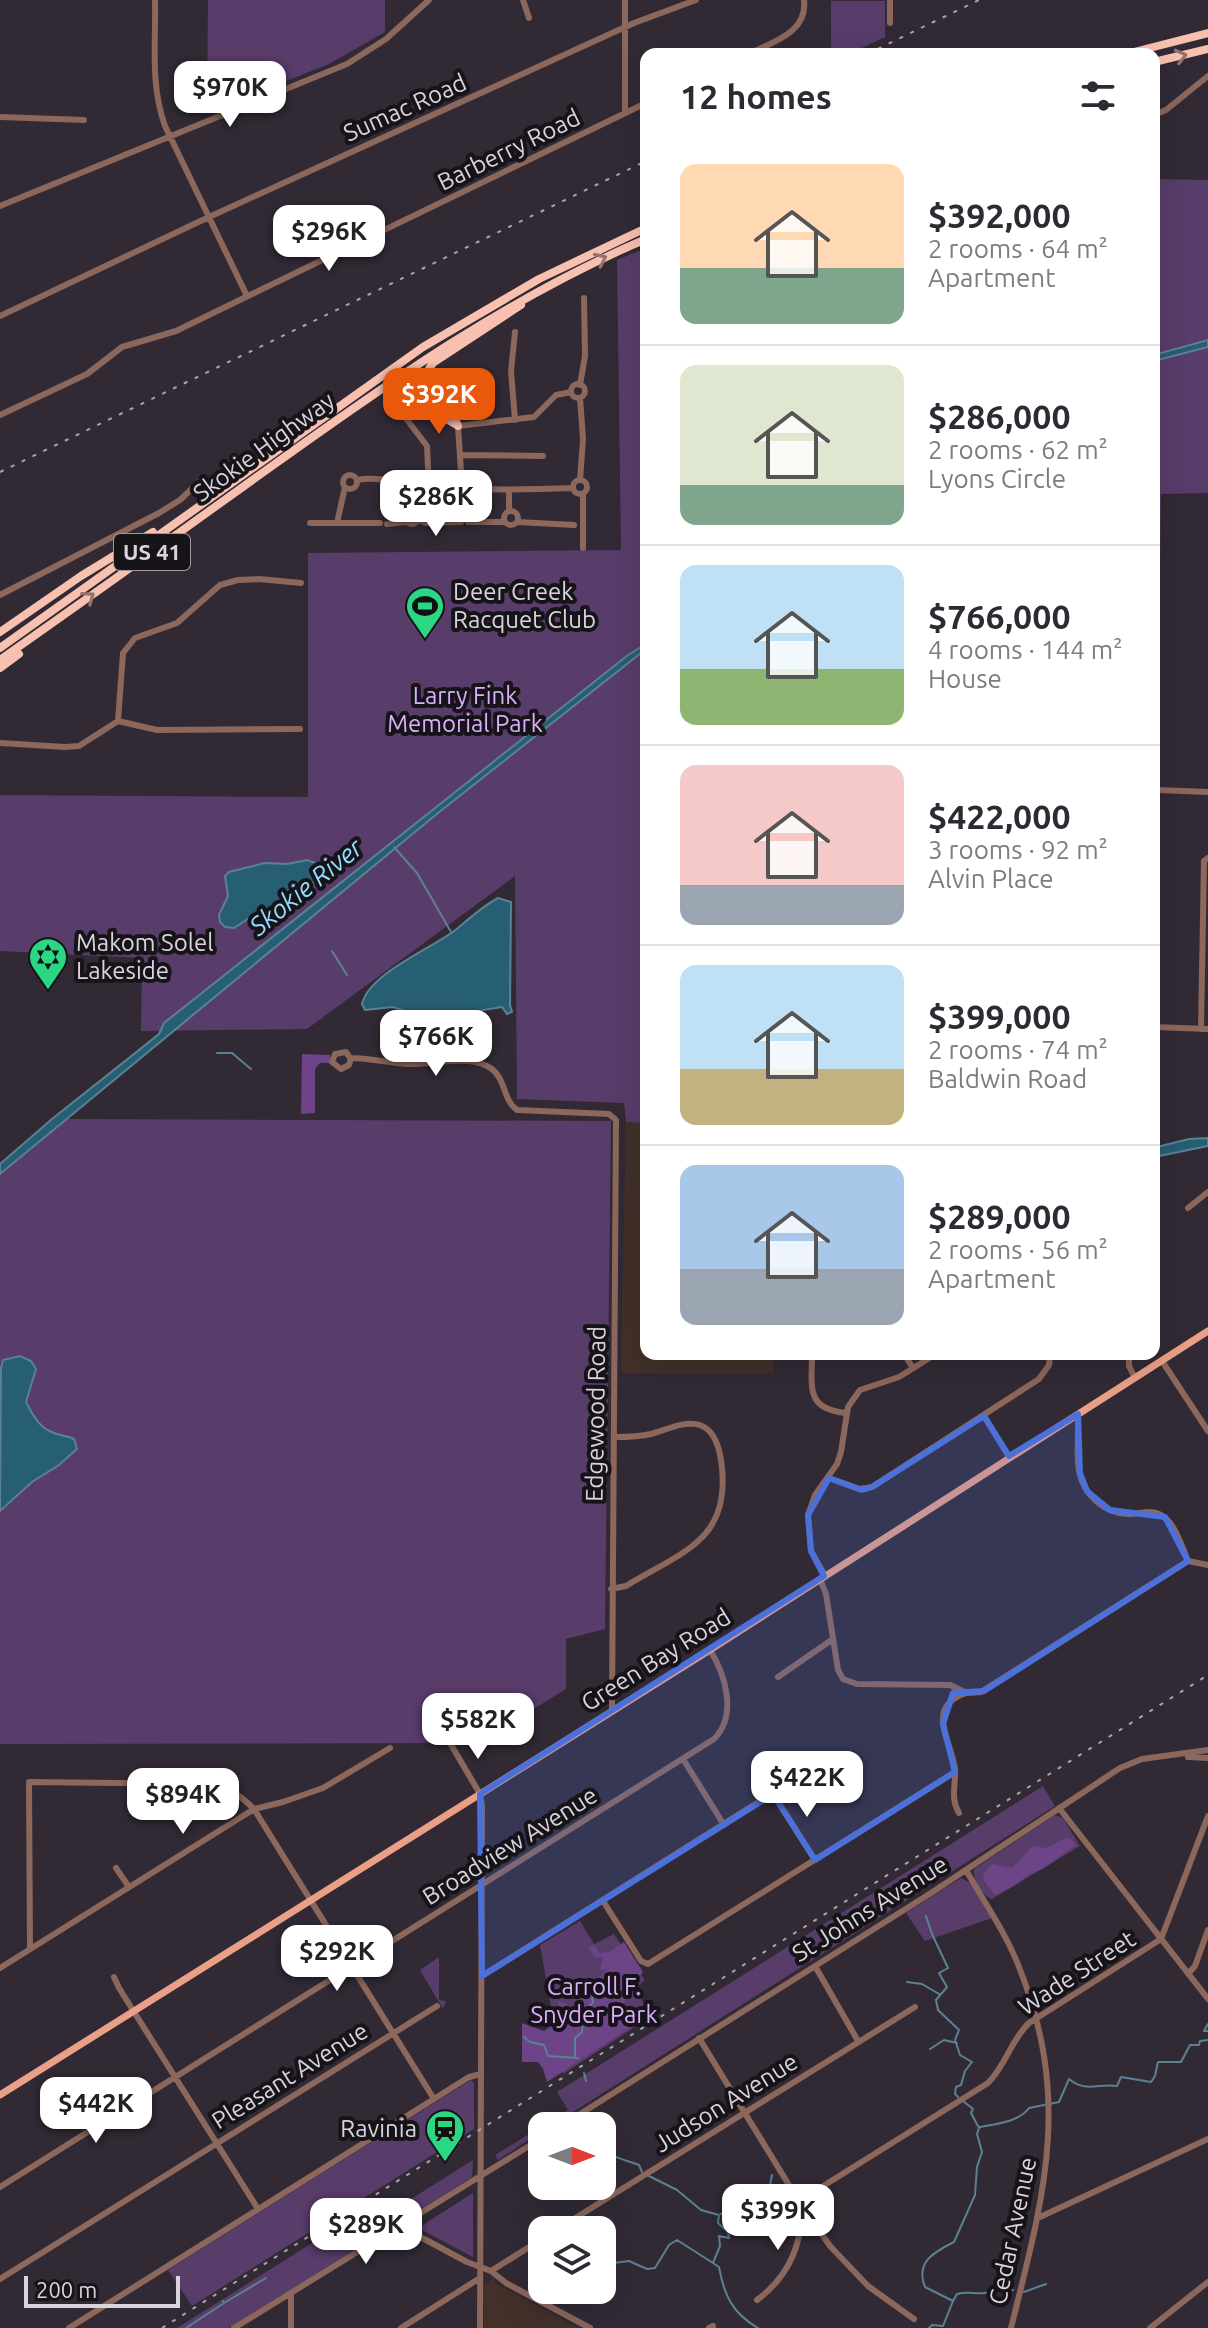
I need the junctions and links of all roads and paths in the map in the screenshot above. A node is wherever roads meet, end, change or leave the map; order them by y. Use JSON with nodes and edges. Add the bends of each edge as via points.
{"nodes":[{"id":1,"x":155,"y":0,"type":"edge"},
{"id":2,"x":429,"y":0,"type":"edge"},
{"id":3,"x":523,"y":0,"type":"edge"},
{"id":4,"x":625,"y":0,"type":"edge"},
{"id":5,"x":696,"y":0,"type":"edge"},
{"id":6,"x":804,"y":0,"type":"edge"},
{"id":7,"x":890,"y":0,"type":"edge"},
{"id":8,"x":529,"y":18,"type":"dead end"},
{"id":9,"x":890,"y":23,"type":"dead end"},
{"id":10,"x":625,"y":28,"type":"junction"},
{"id":11,"x":1208,"y":33,"type":"edge"},
{"id":12,"x":760,"y":48,"type":"edge"},
{"id":13,"x":1149,"y":48,"type":"edge"},
{"id":14,"x":1208,"y":49,"type":"edge"},
{"id":15,"x":1160,"y":61,"type":"edge"},
{"id":16,"x":1208,"y":76,"type":"edge"},
{"id":17,"x":640,"y":106,"type":"edge"},
{"id":18,"x":1160,"y":112,"type":"edge"},
{"id":19,"x":625,"y":113,"type":"junction"},
{"id":20,"x":0,"y":117,"type":"edge"},
{"id":21,"x":84,"y":120,"type":"dead end"},
{"id":22,"x":171,"y":137,"type":"junction"},
{"id":23,"x":0,"y":206,"type":"edge"},
{"id":24,"x":209,"y":217,"type":"junction"},
{"id":25,"x":640,"y":231,"type":"edge"},
{"id":26,"x":640,"y":242,"type":"edge"},
{"id":27,"x":561,"y":279,"type":"junction"},
{"id":28,"x":247,"y":296,"type":"junction"},
{"id":29,"x":584,"y":298,"type":"dead end"},
{"id":30,"x":0,"y":316,"type":"edge"},
{"id":31,"x":515,"y":332,"type":"dead end"},
{"id":32,"x":389,"y":383,"type":"junction"},
{"id":33,"x":580,"y":385,"type":"junction"},
{"id":34,"x":571,"y":392,"type":"junction"},
{"id":35,"x":580,"y":398,"type":"junction"},
{"id":36,"x":395,"y":404,"type":"dead end"},
{"id":37,"x":0,"y":415,"type":"edge"},
{"id":38,"x":515,"y":420,"type":"junction"},
{"id":39,"x":458,"y":426,"type":"junction"},
{"id":40,"x":461,"y":455,"type":"junction"},
{"id":41,"x":543,"y":456,"type":"dead end"},
{"id":42,"x":201,"y":480,"type":"dead end"},
{"id":43,"x":357,"y":480,"type":"junction"},
{"id":44,"x":580,"y":480,"type":"junction"},
{"id":45,"x":413,"y":484,"type":"junction"},
{"id":46,"x":345,"y":487,"type":"junction"},
{"id":47,"x":429,"y":487,"type":"junction"},
{"id":48,"x":462,"y":487,"type":"junction"},
{"id":49,"x":572,"y":488,"type":"junction"},
{"id":50,"x":509,"y":490,"type":"junction"},
{"id":51,"x":583,"y":494,"type":"junction"},
{"id":52,"x":199,"y":506,"type":"junction"},
{"id":53,"x":342,"y":507,"type":"junction"},
{"id":54,"x":412,"y":510,"type":"junction"},
{"id":55,"x":509,"y":511,"type":"junction"},
{"id":56,"x":418,"y":520,"type":"junction"},
{"id":57,"x":407,"y":522,"type":"junction"},
{"id":58,"x":505,"y":522,"type":"junction"},
{"id":59,"x":517,"y":522,"type":"junction"},
{"id":60,"x":310,"y":523,"type":"dead end"},
{"id":61,"x":337,"y":523,"type":"junction"},
{"id":62,"x":348,"y":523,"type":"junction"},
{"id":63,"x":574,"y":525,"type":"dead end"},
{"id":64,"x":583,"y":548,"type":"dead end"},
{"id":65,"x":301,"y":583,"type":"dead end"},
{"id":66,"x":0,"y":595,"type":"edge"},
{"id":67,"x":67,"y":613,"type":"junction"},
{"id":68,"x":0,"y":632,"type":"edge"},
{"id":69,"x":0,"y":648,"type":"edge"},
{"id":70,"x":0,"y":660,"type":"edge"},
{"id":71,"x":0,"y":668,"type":"edge"},
{"id":72,"x":118,"y":721,"type":"junction"},
{"id":73,"x":300,"y":729,"type":"dead end"},
{"id":74,"x":0,"y":743,"type":"edge"},
{"id":75,"x":1160,"y":790,"type":"edge"},
{"id":76,"x":1208,"y":792,"type":"edge"},
{"id":77,"x":1208,"y":858,"type":"edge"},
{"id":78,"x":1160,"y":1027,"type":"edge"},
{"id":79,"x":1205,"y":1029,"type":"edge"},
{"id":80,"x":350,"y":1058,"type":"dead end"},
{"id":81,"x":1208,"y":1192,"type":"edge"},
{"id":82,"x":1188,"y":1208,"type":"dead end"},
{"id":83,"x":1208,"y":1331,"type":"edge"},
{"id":84,"x":812,"y":1360,"type":"edge"},
{"id":85,"x":908,"y":1360,"type":"edge"},
{"id":86,"x":926,"y":1360,"type":"edge"},
{"id":87,"x":1049,"y":1360,"type":"edge"},
{"id":88,"x":1129,"y":1360,"type":"edge"},
{"id":89,"x":1162,"y":1361,"type":"junction"},
{"id":90,"x":913,"y":1368,"type":"junction"},
{"id":91,"x":1135,"y":1378,"type":"junction"},
{"id":92,"x":846,"y":1413,"type":"junction"},
{"id":93,"x":1078,"y":1414,"type":"junction"},
{"id":94,"x":984,"y":1416,"type":"junction"},
{"id":95,"x":1208,"y":1431,"type":"edge"},
{"id":96,"x":614,"y":1437,"type":"junction"},
{"id":97,"x":1009,"y":1457,"type":"junction"},
{"id":98,"x":829,"y":1478,"type":"junction"},
{"id":99,"x":1188,"y":1561,"type":"junction"},
{"id":100,"x":1208,"y":1565,"type":"edge"},
{"id":101,"x":822,"y":1577,"type":"junction"},
{"id":102,"x":611,"y":1589,"type":"junction"},
{"id":103,"x":833,"y":1639,"type":"junction"},
{"id":104,"x":710,"y":1650,"type":"junction"},
{"id":105,"x":778,"y":1677,"type":"dead end"},
{"id":106,"x":938,"y":1686,"type":"junction"},
{"id":107,"x":967,"y":1693,"type":"junction"},
{"id":108,"x":947,"y":1704,"type":"junction"},
{"id":109,"x":612,"y":1711,"type":"junction"},
{"id":110,"x":450,"y":1743,"type":"dead end"},
{"id":111,"x":390,"y":1748,"type":"dead end"},
{"id":112,"x":1208,"y":1750,"type":"edge"},
{"id":113,"x":849,"y":1754,"type":"dead end"},
{"id":114,"x":1173,"y":1755,"type":"junction"},
{"id":115,"x":1208,"y":1758,"type":"edge"},
{"id":116,"x":683,"y":1759,"type":"junction"},
{"id":117,"x":955,"y":1772,"type":"junction"},
{"id":118,"x":480,"y":1794,"type":"junction"},
{"id":119,"x":773,"y":1794,"type":"junction"},
{"id":120,"x":1059,"y":1808,"type":"junction"},
{"id":121,"x":254,"y":1809,"type":"junction"},
{"id":122,"x":959,"y":1813,"type":"dead end"},
{"id":123,"x":1208,"y":1816,"type":"edge"},
{"id":124,"x":724,"y":1825,"type":"junction"},
{"id":125,"x":815,"y":1860,"type":"junction"},
{"id":126,"x":116,"y":1868,"type":"dead end"},
{"id":127,"x":966,"y":1870,"type":"junction"},
{"id":128,"x":483,"y":1884,"type":"junction"},
{"id":129,"x":129,"y":1887,"type":"junction"},
{"id":130,"x":310,"y":1900,"type":"junction"},
{"id":131,"x":603,"y":1901,"type":"junction"},
{"id":132,"x":1208,"y":1930,"type":"edge"},
{"id":133,"x":1161,"y":1939,"type":"junction"},
{"id":134,"x":30,"y":1949,"type":"junction"},
{"id":135,"x":352,"y":1966,"type":"junction"},
{"id":136,"x":815,"y":1966,"type":"junction"},
{"id":137,"x":0,"y":1968,"type":"edge"},
{"id":138,"x":1188,"y":1974,"type":"junction"},
{"id":139,"x":482,"y":1976,"type":"junction"},
{"id":140,"x":114,"y":1977,"type":"dead end"},
{"id":141,"x":1208,"y":1999,"type":"edge"},
{"id":142,"x":437,"y":2006,"type":"dead end"},
{"id":143,"x":915,"y":2007,"type":"dead end"},
{"id":144,"x":134,"y":2010,"type":"junction"},
{"id":145,"x":1036,"y":2018,"type":"junction"},
{"id":146,"x":393,"y":2033,"type":"junction"},
{"id":147,"x":699,"y":2038,"type":"junction"},
{"id":148,"x":858,"y":2041,"type":"junction"},
{"id":149,"x":481,"y":2074,"type":"junction"},
{"id":150,"x":176,"y":2076,"type":"junction"},
{"id":151,"x":0,"y":2095,"type":"edge"},
{"id":152,"x":434,"y":2099,"type":"junction"},
{"id":153,"x":583,"y":2112,"type":"edge"},
{"id":154,"x":745,"y":2113,"type":"junction"},
{"id":155,"x":1208,"y":2139,"type":"edge"},
{"id":156,"x":217,"y":2143,"type":"junction"},
{"id":157,"x":528,"y":2147,"type":"edge"},
{"id":158,"x":481,"y":2177,"type":"junction"},
{"id":159,"x":0,"y":2187,"type":"edge"},
{"id":160,"x":800,"y":2203,"type":"junction"},
{"id":161,"x":258,"y":2209,"type":"junction"},
{"id":162,"x":579,"y":2216,"type":"edge"},
{"id":163,"x":1040,"y":2217,"type":"junction"},
{"id":164,"x":407,"y":2224,"type":"junction"},
{"id":165,"x":528,"y":2248,"type":"edge"},
{"id":166,"x":480,"y":2267,"type":"junction"},
{"id":167,"x":491,"y":2271,"type":"junction"},
{"id":168,"x":480,"y":2278,"type":"junction"},
{"id":169,"x":0,"y":2279,"type":"edge"},
{"id":170,"x":1208,"y":2282,"type":"edge"},
{"id":171,"x":291,"y":2293,"type":"junction"},
{"id":172,"x":757,"y":2300,"type":"dead end"},
{"id":173,"x":914,"y":2319,"type":"dead end"},
{"id":174,"x":69,"y":2328,"type":"edge"},
{"id":175,"x":234,"y":2328,"type":"edge"},
{"id":176,"x":291,"y":2328,"type":"edge"},
{"id":177,"x":401,"y":2328,"type":"edge"},
{"id":178,"x":480,"y":2328,"type":"edge"},
{"id":179,"x":590,"y":2328,"type":"edge"},
{"id":180,"x":1011,"y":2328,"type":"edge"},
{"id":181,"x":1150,"y":2328,"type":"edge"}],
"edges":[{"from":1,"to":22,"type":"street","via":[[153,70],[158,107]]},
{"from":2,"to":22,"type":"street","via":[[390,36],[347,64]]},
{"from":3,"to":8,"type":"street"},
{"from":4,"to":10,"type":"street"},
{"from":5,"to":10,"type":"street","name":"Sumac Road"},
{"from":6,"to":12,"type":"street","via":[[803,18],[795,29]]},
{"from":7,"to":9,"type":"street"},
{"from":10,"to":19,"type":"street"},
{"from":10,"to":24,"type":"street","name":"Sumac Road"},
{"from":11,"to":13,"type":"highway"},
{"from":15,"to":14,"type":"highway","one_way":true},
{"from":16,"to":18,"type":"street"},
{"from":17,"to":19,"type":"street","name":"Barberry Road"},
{"from":19,"to":28,"type":"street","name":"Barberry Road"},
{"from":20,"to":21,"type":"street"},
{"from":22,"to":23,"type":"street"},
{"from":22,"to":24,"type":"street"},
{"from":24,"to":28,"type":"street"},
{"from":24,"to":30,"type":"street","name":"Sumac Road"},
{"from":25,"to":52,"type":"highway","name":"Skokie Highway","number":"US 41","via":[[539,279],[447,332]]},
{"from":27,"to":26,"type":"highway","name":"Skokie Highway","number":"US 41","one_way":true},
{"from":27,"to":32,"type":"highway","name":"Skokie Highway","number":"US 41","via":[[468,330]]},
{"from":27,"to":39,"type":"highway","via":[[428,369],[429,382]]},
{"from":28,"to":37,"type":"street","name":"Barberry Road","via":[[176,331],[122,347],[87,374]]},
{"from":29,"to":33,"type":"street"},
{"from":31,"to":38,"type":"street"},
{"from":32,"to":39,"type":"highway","via":[[417,378]]},
{"from":67,"to":32,"type":"highway","name":"Skokie Highway","number":"US 41","one_way":true},
{"from":33,"to":34,"type":"street"},
{"from":33,"to":35,"type":"street","via":[[585,392]]},
{"from":34,"to":35,"type":"street"},
{"from":34,"to":38,"type":"street","via":[[556,395],[534,417]]},
{"from":35,"to":44,"type":"street"},
{"from":36,"to":47,"type":"street","via":[[427,446]]},
{"from":38,"to":39,"type":"street"},
{"from":39,"to":40,"type":"street"},
{"from":40,"to":41,"type":"street"},
{"from":40,"to":48,"type":"street"},
{"from":42,"to":66,"type":"street","via":[[159,513]]},
{"from":43,"to":45,"type":"street"},
{"from":43,"to":46,"type":"street","via":[[354,489]]},
{"from":43,"to":46,"type":"street","via":[[346,476]]},
{"from":44,"to":49,"type":"street"},
{"from":44,"to":51,"type":"street","via":[[587,486]]},
{"from":45,"to":47,"type":"street"},
{"from":45,"to":54,"type":"street"},
{"from":46,"to":53,"type":"street"},
{"from":47,"to":48,"type":"street"},
{"from":48,"to":50,"type":"street"},
{"from":49,"to":50,"type":"street"},
{"from":49,"to":51,"type":"street"},
{"from":50,"to":55,"type":"street"},
{"from":51,"to":64,"type":"street"},
{"from":52,"to":68,"type":"highway","via":[[101,563]]},
{"from":52,"to":69,"type":"highway","name":"Skokie Highway","number":"US 41"},
{"from":53,"to":61,"type":"street"},
{"from":53,"to":62,"type":"street"},
{"from":54,"to":56,"type":"street"},
{"from":54,"to":57,"type":"street","via":[[405,513]]},
{"from":55,"to":58,"type":"street"},
{"from":55,"to":59,"type":"street","via":[[516,513]]},
{"from":56,"to":57,"type":"street"},
{"from":56,"to":58,"type":"street"},
{"from":57,"to":62,"type":"street"},
{"from":58,"to":59,"type":"street"},
{"from":59,"to":63,"type":"street"},
{"from":60,"to":61,"type":"street"},
{"from":61,"to":62,"type":"street"},
{"from":65,"to":72,"type":"street","via":[[259,579],[220,585],[177,623],[135,638],[123,653]]},
{"from":67,"to":70,"type":"highway","name":"Skokie Highway","number":"US 41"},
{"from":67,"to":71,"type":"highway"},
{"from":72,"to":73,"type":"street","via":[[151,730]]},
{"from":72,"to":74,"type":"street","via":[[79,746]]},
{"from":75,"to":76,"type":"street"},
{"from":77,"to":79,"type":"street"},
{"from":78,"to":79,"type":"street"},
{"from":80,"to":96,"type":"street","name":"Edgewood Road","via":[[483,1064],[497,1074],[517,1110],[615,1118]]},
{"from":81,"to":82,"type":"street"},
{"from":83,"to":89,"type":"main road","name":"Green Bay Road"},
{"from":84,"to":92,"type":"street","via":[[816,1402]]},
{"from":85,"to":90,"type":"street"},
{"from":86,"to":90,"type":"street"},
{"from":87,"to":94,"type":"street","via":[[1039,1379]]},
{"from":88,"to":91,"type":"street"},
{"from":89,"to":91,"type":"main road","name":"Green Bay Road"},
{"from":89,"to":95,"type":"street"},
{"from":90,"to":92,"type":"street","via":[[860,1390]]},
{"from":91,"to":93,"type":"main road","name":"Green Bay Road"},
{"from":92,"to":98,"type":"street","via":[[841,1452]]},
{"from":93,"to":97,"type":"main road","name":"Green Bay Road"},
{"from":93,"to":99,"type":"street","via":[[1080,1473],[1087,1491],[1110,1510],[1161,1514],[1172,1524]]},
{"from":94,"to":97,"type":"street"},
{"from":94,"to":98,"type":"street","via":[[872,1487],[859,1489]]},
{"from":96,"to":102,"type":"street","name":"Edgewood Road"},
{"from":96,"to":102,"type":"street","via":[[700,1425],[715,1439],[722,1472],[718,1516],[707,1535],[622,1589]]},
{"from":97,"to":101,"type":"main road","name":"Green Bay Road"},
{"from":98,"to":101,"type":"street","via":[[808,1515],[811,1551]]},
{"from":99,"to":100,"type":"street"},
{"from":99,"to":107,"type":"street","via":[[984,1691]]},
{"from":101,"to":103,"type":"street"},
{"from":101,"to":104,"type":"main road","name":"Green Bay Road"},
{"from":102,"to":109,"type":"street","name":"Edgewood Road"},
{"from":103,"to":105,"type":"street"},
{"from":103,"to":106,"type":"street","via":[[838,1670],[847,1682]]},
{"from":104,"to":109,"type":"main road","name":"Green Bay Road"},
{"from":104,"to":116,"type":"street","name":"Broadview Avenue","via":[[725,1681],[725,1722],[714,1739]]},
{"from":106,"to":107,"type":"street"},
{"from":106,"to":108,"type":"street"},
{"from":107,"to":108,"type":"street"},
{"from":108,"to":117,"type":"street","via":[[944,1735]]},
{"from":109,"to":118,"type":"main road","name":"Green Bay Road"},
{"from":110,"to":118,"type":"street"},
{"from":111,"to":121,"type":"street","via":[[323,1788]]},
{"from":112,"to":114,"type":"street","name":"St Johns Avenue"},
{"from":113,"to":119,"type":"street","via":[[830,1757]]},
{"from":114,"to":115,"type":"street"},
{"from":114,"to":120,"type":"street","name":"St Johns Avenue","via":[[1120,1768]]},
{"from":116,"to":124,"type":"street"},
{"from":116,"to":128,"type":"street","name":"Broadview Avenue"},
{"from":117,"to":122,"type":"street"},
{"from":117,"to":125,"type":"street"},
{"from":118,"to":128,"type":"street"},
{"from":118,"to":130,"type":"main road","name":"Green Bay Road"},
{"from":119,"to":124,"type":"street"},
{"from":119,"to":125,"type":"street"},
{"from":120,"to":127,"type":"street","name":"St Johns Avenue"},
{"from":120,"to":133,"type":"street"},
{"from":121,"to":129,"type":"street"},
{"from":121,"to":130,"type":"street"},
{"from":121,"to":134,"type":"street","via":[[236,1793],[213,1784],[29,1782]]},
{"from":123,"to":133,"type":"street","name":"Wade Street"},
{"from":124,"to":131,"type":"street"},
{"from":125,"to":131,"type":"street","via":[[648,1964]]},
{"from":126,"to":129,"type":"street"},
{"from":127,"to":136,"type":"street","name":"St Johns Avenue"},
{"from":127,"to":145,"type":"street","name":"Cedar Avenue","via":[[1013,1952]]},
{"from":128,"to":135,"type":"street","name":"Broadview Avenue"},
{"from":128,"to":139,"type":"street"},
{"from":129,"to":134,"type":"street"},
{"from":130,"to":135,"type":"street"},
{"from":130,"to":144,"type":"main road","name":"Green Bay Road"},
{"from":131,"to":139,"type":"street"},
{"from":132,"to":138,"type":"street"},
{"from":133,"to":138,"type":"street"},
{"from":133,"to":145,"type":"street","name":"Wade Street"},
{"from":134,"to":137,"type":"street"},
{"from":135,"to":146,"type":"street"},
{"from":135,"to":150,"type":"street","name":"Broadview Avenue"},
{"from":136,"to":147,"type":"street","name":"St Johns Avenue"},
{"from":136,"to":148,"type":"street"},
{"from":138,"to":141,"type":"street"},
{"from":139,"to":149,"type":"street"},
{"from":140,"to":144,"type":"street"},
{"from":142,"to":146,"type":"street","name":"Pleasant Avenue"},
{"from":143,"to":148,"type":"street","name":"Judson Avenue"},
{"from":144,"to":150,"type":"street"},
{"from":144,"to":151,"type":"main road","name":"Green Bay Road"},
{"from":145,"to":160,"type":"street","name":"Wade Street","via":[[988,2083]]},
{"from":145,"to":163,"type":"street","name":"Cedar Avenue","via":[[1050,2123]]},
{"from":146,"to":152,"type":"street"},
{"from":146,"to":156,"type":"street","name":"Pleasant Avenue"},
{"from":147,"to":153,"type":"street","name":"St Johns Avenue"},
{"from":147,"to":154,"type":"street"},
{"from":148,"to":154,"type":"street","name":"Judson Avenue"},
{"from":149,"to":152,"type":"street"},
{"from":149,"to":158,"type":"street"},
{"from":150,"to":156,"type":"street"},
{"from":150,"to":159,"type":"street","name":"Broadview Avenue"},
{"from":152,"to":161,"type":"street"},
{"from":154,"to":160,"type":"street"},
{"from":154,"to":162,"type":"street","name":"Judson Avenue"},
{"from":155,"to":163,"type":"street"},
{"from":156,"to":161,"type":"street"},
{"from":156,"to":169,"type":"street","name":"Pleasant Avenue"},
{"from":157,"to":158,"type":"street"},
{"from":158,"to":164,"type":"street"},
{"from":158,"to":166,"type":"street"},
{"from":160,"to":172,"type":"street","via":[[789,2265]]},
{"from":160,"to":173,"type":"street","via":[[852,2270]]},
{"from":161,"to":174,"type":"street"},
{"from":163,"to":180,"type":"street","name":"Cedar Avenue"},
{"from":164,"to":166,"type":"street","via":[[415,2234]]},
{"from":164,"to":171,"type":"street"},
{"from":165,"to":167,"type":"street"},
{"from":166,"to":167,"type":"street"},
{"from":166,"to":168,"type":"street"},
{"from":167,"to":179,"type":"street"},
{"from":168,"to":177,"type":"street"},
{"from":168,"to":178,"type":"street"},
{"from":170,"to":181,"type":"street"},
{"from":171,"to":175,"type":"street"},
{"from":171,"to":176,"type":"street"}]}
